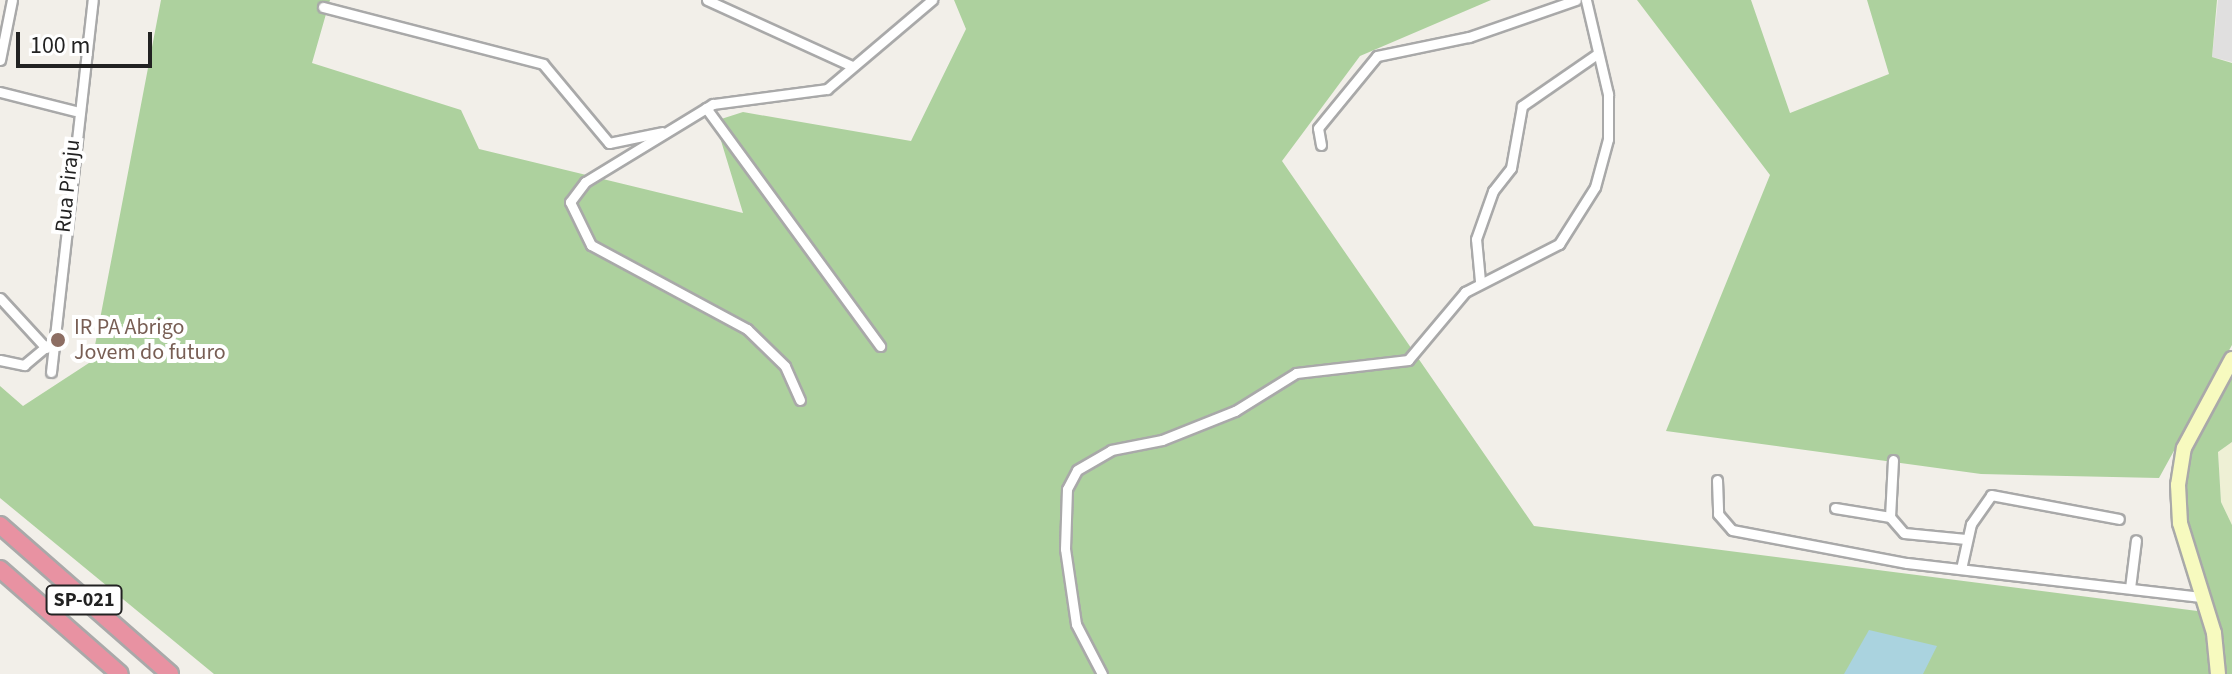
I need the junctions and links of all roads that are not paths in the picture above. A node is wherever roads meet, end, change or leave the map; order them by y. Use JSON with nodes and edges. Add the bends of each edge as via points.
{"nodes":[{"id":1,"x":12,"y":0,"type":"edge"},
{"id":2,"x":93,"y":0,"type":"edge"},
{"id":3,"x":707,"y":0,"type":"edge"},
{"id":4,"x":932,"y":0,"type":"edge"},
{"id":5,"x":1576,"y":0,"type":"edge"},
{"id":6,"x":1586,"y":0,"type":"edge"},
{"id":7,"x":323,"y":7,"type":"dead end"},
{"id":8,"x":1597,"y":54,"type":"junction"},
{"id":9,"x":0,"y":60,"type":"edge"},
{"id":10,"x":852,"y":66,"type":"junction"},
{"id":11,"x":0,"y":92,"type":"edge"},
{"id":12,"x":706,"y":108,"type":"junction"},
{"id":13,"x":75,"y":111,"type":"junction"},
{"id":14,"x":666,"y":132,"type":"junction"},
{"id":15,"x":1321,"y":145,"type":"dead end"},
{"id":16,"x":1480,"y":281,"type":"junction"},
{"id":17,"x":0,"y":298,"type":"edge"},
{"id":18,"x":54,"y":335,"type":"junction"},
{"id":19,"x":880,"y":346,"type":"dead end"},
{"id":20,"x":46,"y":348,"type":"junction"},
{"id":21,"x":2232,"y":359,"type":"edge"},
{"id":22,"x":0,"y":360,"type":"edge"},
{"id":23,"x":51,"y":372,"type":"dead end"},
{"id":24,"x":800,"y":400,"type":"dead end"},
{"id":25,"x":1893,"y":460,"type":"dead end"},
{"id":26,"x":1717,"y":480,"type":"dead end"},
{"id":27,"x":1835,"y":508,"type":"dead end"},
{"id":28,"x":1890,"y":517,"type":"junction"},
{"id":29,"x":2119,"y":519,"type":"dead end"},
{"id":30,"x":0,"y":525,"type":"edge"},
{"id":31,"x":1966,"y":539,"type":"junction"},
{"id":32,"x":2136,"y":540,"type":"dead end"},
{"id":33,"x":0,"y":569,"type":"edge"},
{"id":34,"x":1961,"y":569,"type":"junction"},
{"id":35,"x":2130,"y":588,"type":"junction"},
{"id":36,"x":2203,"y":597,"type":"junction"},
{"id":37,"x":120,"y":674,"type":"edge"},
{"id":38,"x":170,"y":674,"type":"edge"},
{"id":39,"x":1102,"y":674,"type":"edge"},
{"id":40,"x":2218,"y":674,"type":"edge"}],
"edges":[{"from":1,"to":9,"type":"street"},
{"from":2,"to":13,"type":"street","name":"Rua Piraju"},
{"from":3,"to":10,"type":"street"},
{"from":4,"to":10,"type":"street"},
{"from":5,"to":15,"type":"street","via":[[1469,37],[1377,56],[1318,128]]},
{"from":6,"to":8,"type":"street"},
{"from":7,"to":14,"type":"street","via":[[543,64],[609,143]]},
{"from":8,"to":16,"type":"street","via":[[1522,106],[1511,168],[1493,191],[1476,239]]},
{"from":8,"to":16,"type":"street","via":[[1608,94],[1608,139],[1577,224],[1539,256]]},
{"from":10,"to":12,"type":"street","via":[[815,94]]},
{"from":11,"to":13,"type":"street"},
{"from":12,"to":14,"type":"street"},
{"from":12,"to":19,"type":"street"},
{"from":13,"to":18,"type":"street","name":"Rua Piraju"},
{"from":14,"to":24,"type":"street","via":[[574,193],[581,230],[610,257],[747,329],[785,366]]},
{"from":16,"to":39,"type":"street","via":[[1408,360],[1296,373],[1235,411],[1162,440],[1111,450],[1077,470],[1067,489],[1065,549],[1076,624]]},
{"from":17,"to":20,"type":"street"},
{"from":18,"to":20,"type":"street"},
{"from":18,"to":23,"type":"street","name":"Rua Piraju"},
{"from":20,"to":22,"type":"street","via":[[24,365]]},
{"from":21,"to":36,"type":"main road","via":[[2184,448],[2178,485],[2180,523]]},
{"from":25,"to":28,"type":"street"},
{"from":26,"to":34,"type":"street","via":[[1718,514],[1732,530]]},
{"from":27,"to":28,"type":"street"},
{"from":28,"to":31,"type":"street","via":[[1904,533]]},
{"from":29,"to":31,"type":"street","via":[[1991,495]]},
{"from":30,"to":38,"type":"highway","number":"SP-021"},
{"from":31,"to":34,"type":"street"},
{"from":32,"to":35,"type":"street"},
{"from":33,"to":37,"type":"highway","number":"SP-021"},
{"from":34,"to":35,"type":"street"},
{"from":35,"to":36,"type":"street"},
{"from":36,"to":40,"type":"main road"}]}
